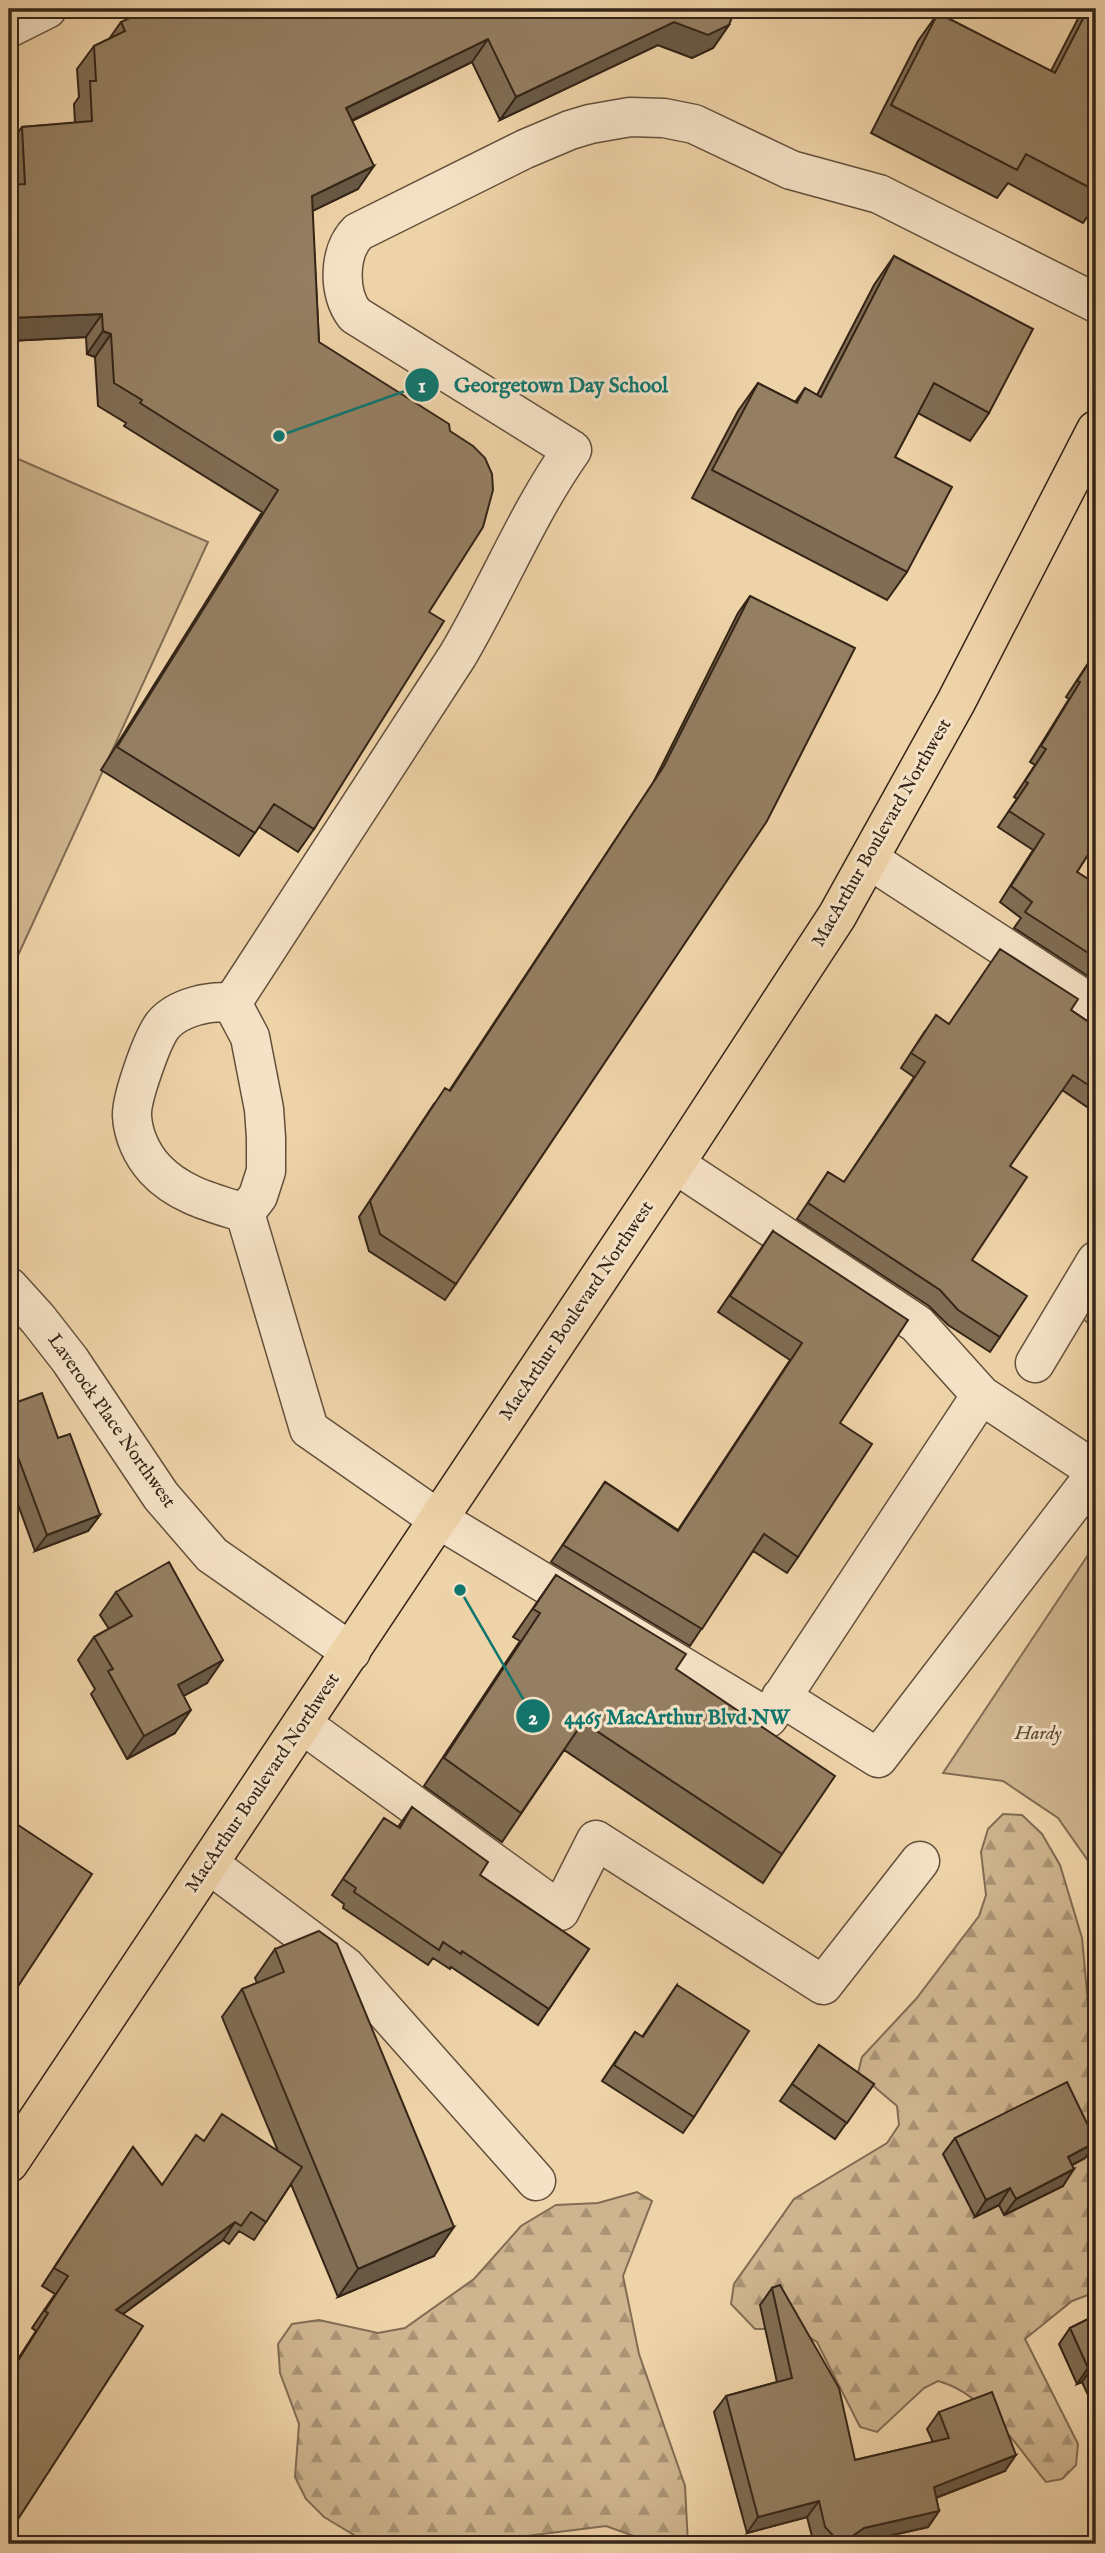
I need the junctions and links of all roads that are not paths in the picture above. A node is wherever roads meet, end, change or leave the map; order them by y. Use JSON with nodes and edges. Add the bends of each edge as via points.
{"nodes":[{"id":1,"x":47,"y":9,"type":"edge"},
{"id":2,"x":9,"y":28,"type":"edge"},
{"id":3,"x":1096,"y":303,"type":"edge"},
{"id":4,"x":1096,"y":430,"type":"edge"},
{"id":5,"x":870,"y":860,"type":"junction"},
{"id":6,"x":232,"y":1003,"type":"junction"},
{"id":7,"x":1096,"y":1007,"type":"edge"},
{"id":8,"x":675,"y":1164,"type":"junction"},
{"id":9,"x":245,"y":1213,"type":"junction"},
{"id":10,"x":1096,"y":1261,"type":"edge"},
{"id":11,"x":9,"y":1287,"type":"edge"},
{"id":12,"x":1035,"y":1363,"type":"dead end"},
{"id":13,"x":981,"y":1395,"type":"junction"},
{"id":14,"x":1096,"y":1472,"type":"edge"},
{"id":15,"x":439,"y":1519,"type":"junction"},
{"id":16,"x":351,"y":1652,"type":"junction"},
{"id":17,"x":781,"y":1697,"type":"junction"},
{"id":18,"x":302,"y":1724,"type":"junction"},
{"id":19,"x":920,"y":1861,"type":"dead end"},
{"id":20,"x":209,"y":1864,"type":"junction"},
{"id":21,"x":9,"y":2163,"type":"edge"},
{"id":22,"x":536,"y":2181,"type":"dead end"}],
"edges":[{"from":1,"to":2,"type":"street"},
{"from":3,"to":6,"type":"street","via":[[879,194],[792,170],[680,120],[630,117],[590,124],[525,149],[371,225],[350,240],[344,290],[355,316],[572,450],[548,485],[458,655]]},
{"from":4,"to":5,"type":"main road","name":"MacArthur Boulevard Northwest"},
{"from":5,"to":7,"type":"street"},
{"from":5,"to":8,"type":"main road","name":"MacArthur Boulevard Northwest"},
{"from":6,"to":9,"type":"street","via":[[250,1037],[266,1138],[265,1171],[258,1196]]},
{"from":6,"to":9,"type":"street","via":[[214,1001],[188,1009],[164,1025],[144,1066],[131,1115],[139,1146],[164,1178],[187,1194]]},
{"from":8,"to":13,"type":"street","via":[[917,1324]]},
{"from":8,"to":15,"type":"main road","name":"MacArthur Boulevard Northwest"},
{"from":9,"to":15,"type":"street","via":[[309,1429]]},
{"from":10,"to":12,"type":"street"},
{"from":11,"to":16,"type":"street","name":"Laverock Place Northwest","via":[[70,1360],[161,1496],[212,1555]]},
{"from":13,"to":14,"type":"street"},
{"from":13,"to":17,"type":"street"},
{"from":14,"to":17,"type":"street","via":[[878,1758]]},
{"from":15,"to":16,"type":"main road","name":"MacArthur Boulevard Northwest"},
{"from":15,"to":17,"type":"street","via":[[768,1718]]},
{"from":16,"to":18,"type":"main road","name":"MacArthur Boulevard Northwest"},
{"from":18,"to":19,"type":"street","via":[[560,1911],[596,1840],[823,1985]]},
{"from":18,"to":20,"type":"main road","name":"MacArthur Boulevard Northwest"},
{"from":20,"to":21,"type":"main road","name":"MacArthur Boulevard Northwest"},
{"from":20,"to":22,"type":"street","via":[[346,1967]]}]}
